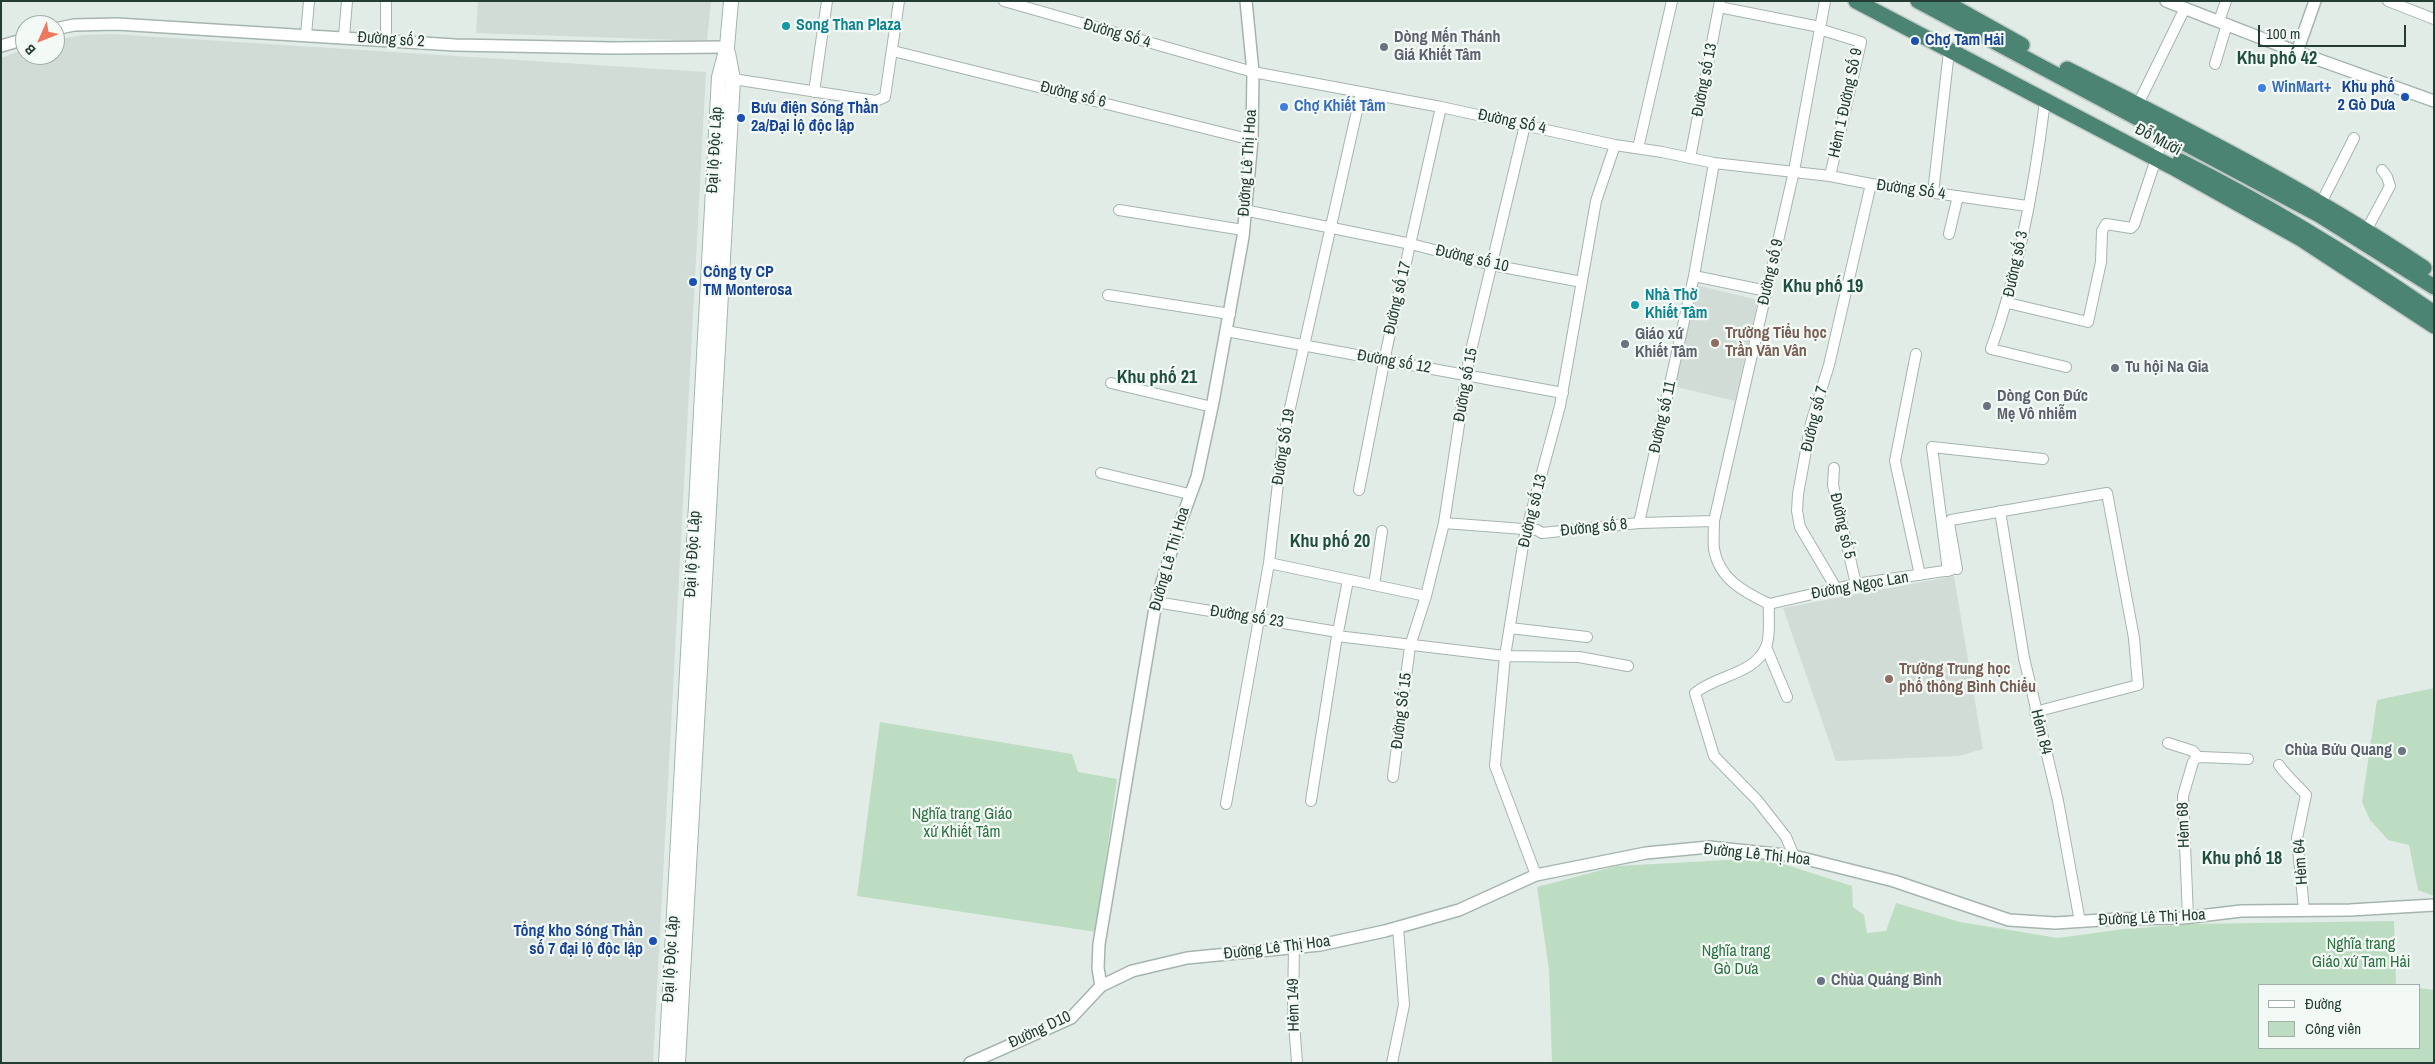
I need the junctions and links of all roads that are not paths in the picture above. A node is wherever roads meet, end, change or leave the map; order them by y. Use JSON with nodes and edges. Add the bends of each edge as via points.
{"nodes":[{"id":1,"x":309,"y":1,"type":"edge"},
{"id":2,"x":346,"y":1,"type":"edge"},
{"id":3,"x":386,"y":1,"type":"edge"},
{"id":4,"x":731,"y":1,"type":"edge"},
{"id":5,"x":827,"y":1,"type":"edge"},
{"id":6,"x":899,"y":1,"type":"edge"},
{"id":7,"x":1004,"y":1,"type":"edge"},
{"id":8,"x":1246,"y":1,"type":"edge"},
{"id":9,"x":1672,"y":1,"type":"edge"},
{"id":10,"x":1825,"y":1,"type":"edge"},
{"id":11,"x":1856,"y":1,"type":"edge"},
{"id":12,"x":1878,"y":1,"type":"edge"},
{"id":13,"x":1918,"y":1,"type":"edge"},
{"id":14,"x":1943,"y":1,"type":"edge"},
{"id":15,"x":2166,"y":1,"type":"edge"},
{"id":16,"x":2226,"y":1,"type":"edge"},
{"id":17,"x":2315,"y":1,"type":"edge"},
{"id":18,"x":2388,"y":1,"type":"edge"},
{"id":19,"x":1720,"y":4,"type":"edge"},
{"id":20,"x":2185,"y":8,"type":"junction"},
{"id":21,"x":2434,"y":19,"type":"edge"},
{"id":22,"x":2223,"y":22,"type":"junction"},
{"id":23,"x":65,"y":27,"type":"edge"},
{"id":24,"x":1819,"y":28,"type":"junction"},
{"id":25,"x":306,"y":35,"type":"junction"},
{"id":26,"x":344,"y":37,"type":"junction"},
{"id":27,"x":386,"y":39,"type":"junction"},
{"id":28,"x":15,"y":42,"type":"edge"},
{"id":29,"x":1,"y":46,"type":"edge"},
{"id":30,"x":727,"y":47,"type":"junction"},
{"id":31,"x":893,"y":51,"type":"junction"},
{"id":32,"x":1949,"y":51,"type":"junction"},
{"id":33,"x":2297,"y":52,"type":"junction"},
{"id":34,"x":2215,"y":64,"type":"dead end"},
{"id":35,"x":2059,"y":65,"type":"junction"},
{"id":36,"x":2043,"y":67,"type":"junction"},
{"id":37,"x":1253,"y":72,"type":"junction"},
{"id":38,"x":733,"y":79,"type":"junction"},
{"id":39,"x":814,"y":92,"type":"junction"},
{"id":40,"x":1361,"y":93,"type":"junction"},
{"id":41,"x":2045,"y":101,"type":"junction"},
{"id":42,"x":2434,"y":101,"type":"edge"},
{"id":43,"x":2138,"y":104,"type":"junction"},
{"id":44,"x":1441,"y":107,"type":"junction"},
{"id":45,"x":1525,"y":125,"type":"junction"},
{"id":46,"x":2354,"y":138,"type":"dead end"},
{"id":47,"x":1252,"y":140,"type":"junction"},
{"id":48,"x":1615,"y":145,"type":"junction"},
{"id":49,"x":1638,"y":148,"type":"junction"},
{"id":50,"x":2157,"y":155,"type":"junction"},
{"id":51,"x":1690,"y":158,"type":"junction"},
{"id":52,"x":1714,"y":163,"type":"junction"},
{"id":53,"x":2382,"y":170,"type":"dead end"},
{"id":54,"x":1794,"y":171,"type":"junction"},
{"id":55,"x":1830,"y":176,"type":"junction"},
{"id":56,"x":1871,"y":184,"type":"junction"},
{"id":57,"x":1933,"y":193,"type":"junction"},
{"id":58,"x":1958,"y":196,"type":"junction"},
{"id":59,"x":2322,"y":203,"type":"junction"},
{"id":60,"x":2027,"y":206,"type":"junction"},
{"id":61,"x":1119,"y":210,"type":"dead end"},
{"id":62,"x":1244,"y":210,"type":"junction"},
{"id":63,"x":1331,"y":228,"type":"junction"},
{"id":64,"x":1243,"y":230,"type":"junction"},
{"id":65,"x":2367,"y":230,"type":"junction"},
{"id":66,"x":1949,"y":234,"type":"dead end"},
{"id":67,"x":1411,"y":244,"type":"junction"},
{"id":68,"x":1492,"y":265,"type":"junction"},
{"id":69,"x":2434,"y":274,"type":"edge"},
{"id":70,"x":1694,"y":276,"type":"junction"},
{"id":71,"x":1582,"y":282,"type":"junction"},
{"id":72,"x":2434,"y":287,"type":"edge"},
{"id":73,"x":1767,"y":292,"type":"junction"},
{"id":74,"x":1108,"y":295,"type":"dead end"},
{"id":75,"x":2008,"y":303,"type":"junction"},
{"id":76,"x":1230,"y":314,"type":"junction"},
{"id":77,"x":2434,"y":314,"type":"edge"},
{"id":78,"x":2434,"y":326,"type":"edge"},
{"id":79,"x":1226,"y":331,"type":"junction"},
{"id":80,"x":1304,"y":346,"type":"junction"},
{"id":81,"x":1916,"y":354,"type":"dead end"},
{"id":82,"x":1384,"y":360,"type":"junction"},
{"id":83,"x":2066,"y":367,"type":"dead end"},
{"id":84,"x":1466,"y":376,"type":"junction"},
{"id":85,"x":1111,"y":383,"type":"dead end"},
{"id":86,"x":1562,"y":394,"type":"junction"},
{"id":87,"x":1212,"y":407,"type":"junction"},
{"id":88,"x":2043,"y":459,"type":"dead end"},
{"id":89,"x":1834,"y":468,"type":"dead end"},
{"id":90,"x":1101,"y":473,"type":"dead end"},
{"id":91,"x":1360,"y":490,"type":"dead end"},
{"id":92,"x":1190,"y":494,"type":"junction"},
{"id":93,"x":2000,"y":511,"type":"junction"},
{"id":94,"x":1714,"y":521,"type":"junction"},
{"id":95,"x":1444,"y":522,"type":"junction"},
{"id":96,"x":1639,"y":523,"type":"junction"},
{"id":97,"x":1526,"y":531,"type":"junction"},
{"id":98,"x":1382,"y":532,"type":"dead end"},
{"id":99,"x":1269,"y":563,"type":"junction"},
{"id":100,"x":1952,"y":570,"type":"junction"},
{"id":101,"x":1920,"y":575,"type":"junction"},
{"id":102,"x":1348,"y":580,"type":"junction"},
{"id":103,"x":1856,"y":584,"type":"junction"},
{"id":104,"x":1374,"y":585,"type":"junction"},
{"id":105,"x":1836,"y":588,"type":"junction"},
{"id":106,"x":1426,"y":596,"type":"junction"},
{"id":107,"x":1156,"y":602,"type":"junction"},
{"id":108,"x":1769,"y":604,"type":"junction"},
{"id":109,"x":1260,"y":620,"type":"junction"},
{"id":110,"x":1510,"y":628,"type":"junction"},
{"id":111,"x":1338,"y":634,"type":"junction"},
{"id":112,"x":1587,"y":637,"type":"dead end"},
{"id":113,"x":1410,"y":646,"type":"junction"},
{"id":114,"x":1766,"y":647,"type":"junction"},
{"id":115,"x":1505,"y":656,"type":"junction"},
{"id":116,"x":1628,"y":666,"type":"dead end"},
{"id":117,"x":1787,"y":697,"type":"dead end"},
{"id":118,"x":2035,"y":712,"type":"junction"},
{"id":119,"x":2168,"y":743,"type":"dead end"},
{"id":120,"x":2198,"y":757,"type":"junction"},
{"id":121,"x":2248,"y":759,"type":"dead end"},
{"id":122,"x":2279,"y":765,"type":"dead end"},
{"id":123,"x":1393,"y":777,"type":"dead end"},
{"id":124,"x":1311,"y":801,"type":"dead end"},
{"id":125,"x":1226,"y":804,"type":"dead end"},
{"id":126,"x":1794,"y":856,"type":"junction"},
{"id":127,"x":1536,"y":875,"type":"junction"},
{"id":128,"x":2434,"y":905,"type":"edge"},
{"id":129,"x":2304,"y":910,"type":"junction"},
{"id":130,"x":2188,"y":918,"type":"junction"},
{"id":131,"x":2080,"y":922,"type":"junction"},
{"id":132,"x":1398,"y":927,"type":"junction"},
{"id":133,"x":1294,"y":947,"type":"junction"},
{"id":134,"x":1101,"y":986,"type":"junction"},
{"id":135,"x":666,"y":1063,"type":"edge"},
{"id":136,"x":678,"y":1063,"type":"edge"},
{"id":137,"x":970,"y":1063,"type":"edge"},
{"id":138,"x":1297,"y":1063,"type":"edge"},
{"id":139,"x":1392,"y":1063,"type":"edge"}],
"edges":[{"from":1,"to":25,"type":"street"},
{"from":2,"to":26,"type":"street"},
{"from":3,"to":27,"type":"street"},
{"from":4,"to":30,"type":"main road","name":"Đại lộ Độc Lập"},
{"from":5,"to":39,"type":"street"},
{"from":6,"to":31,"type":"street"},
{"from":7,"to":37,"type":"street","name":"Đường Số 4"},
{"from":8,"to":37,"type":"street","name":"Đường Lê Thị Hoa"},
{"from":9,"to":49,"type":"street"},
{"from":10,"to":24,"type":"street","name":"Đường số 9"},
{"from":11,"to":32,"type":"highway","name":"Đỗ Mười"},
{"from":12,"to":50,"type":"highway","name":"Đỗ Mười"},
{"from":13,"to":36,"type":"highway","name":"Đỗ Mười"},
{"from":14,"to":35,"type":"highway","name":"Đỗ Mười"},
{"from":15,"to":20,"type":"street"},
{"from":16,"to":22,"type":"street"},
{"from":17,"to":33,"type":"street"},
{"from":18,"to":21,"type":"street"},
{"from":19,"to":24,"type":"street"},
{"from":19,"to":51,"type":"street","name":"Đường số 13"},
{"from":20,"to":22,"type":"street"},
{"from":20,"to":43,"type":"street"},
{"from":22,"to":33,"type":"street"},
{"from":22,"to":34,"type":"street"},
{"from":23,"to":25,"type":"street","name":"Đường số 2","via":[[117,24]]},
{"from":24,"to":54,"type":"street","name":"Đường số 9"},
{"from":24,"to":55,"type":"street","name":"Hẻm 1 Đường Số 9","via":[[1861,42]]},
{"from":25,"to":26,"type":"street","name":"Đường số 2"},
{"from":26,"to":27,"type":"street","name":"Đường số 2"},
{"from":27,"to":30,"type":"street","name":"Đường số 2","via":[[455,45]]},
{"from":28,"to":29,"type":"street"},
{"from":30,"to":38,"type":"main road","name":"Đại lộ Độc Lập"},
{"from":30,"to":135,"type":"main road","name":"Đại lộ Độc Lập","via":[[719,77]]},
{"from":31,"to":39,"type":"street","via":[[886,97],[876,101]]},
{"from":31,"to":47,"type":"street","name":"Đường số 6"},
{"from":32,"to":41,"type":"highway","name":"Đỗ Mười"},
{"from":32,"to":57,"type":"street"},
{"from":33,"to":42,"type":"street"},
{"from":35,"to":36,"type":"highway"},
{"from":35,"to":43,"type":"highway","name":"Đỗ Mười"},
{"from":36,"to":72,"type":"highway","name":"Đỗ Mười","via":[[2319,215]]},
{"from":37,"to":40,"type":"street","name":"Đường Số 4"},
{"from":37,"to":47,"type":"street","name":"Đường Lê Thị Hoa"},
{"from":38,"to":39,"type":"street"},
{"from":38,"to":136,"type":"main road","name":"Đại lộ Độc Lập"},
{"from":40,"to":44,"type":"street","name":"Đường Số 4"},
{"from":40,"to":63,"type":"street","name":"Đường Số 19"},
{"from":41,"to":50,"type":"highway","name":"Đỗ Mười"},
{"from":41,"to":60,"type":"street","name":"Đường số 3"},
{"from":43,"to":59,"type":"highway","name":"Đỗ Mười"},
{"from":44,"to":45,"type":"street","name":"Đường Số 4"},
{"from":44,"to":67,"type":"street","name":"Đường số 17"},
{"from":45,"to":48,"type":"street","name":"Đường Số 4"},
{"from":45,"to":68,"type":"street","name":"Đường số 15"},
{"from":46,"to":59,"type":"street"},
{"from":47,"to":62,"type":"street","name":"Đường Lê Thị Hoa"},
{"from":48,"to":49,"type":"street","name":"Đường Số 4"},
{"from":48,"to":71,"type":"street","name":"Đường số 13","via":[[1596,201]]},
{"from":49,"to":51,"type":"street","name":"Đường Số 4"},
{"from":50,"to":75,"type":"street","via":[[2134,225],[2131,228],[2106,224],[2102,231],[2102,262],[2088,322]]},
{"from":50,"to":77,"type":"highway","name":"Đỗ Mười","via":[[2262,204]]},
{"from":50,"to":78,"type":"highway","name":"Đỗ Mười","via":[[2301,239]]},
{"from":51,"to":52,"type":"street","name":"Đường Số 4"},
{"from":52,"to":54,"type":"street","name":"Đường Số 4"},
{"from":52,"to":70,"type":"street","name":"Đường số 11"},
{"from":53,"to":65,"type":"street","via":[[2390,186]]},
{"from":54,"to":55,"type":"street","name":"Đường Số 4"},
{"from":54,"to":73,"type":"street","name":"Đường số 9"},
{"from":55,"to":56,"type":"street","name":"Đường Số 4"},
{"from":56,"to":57,"type":"street","name":"Đường Số 4"},
{"from":56,"to":105,"type":"street","name":"Đường số 7","via":[[1829,365],[1811,423],[1798,494],[1800,527]]},
{"from":57,"to":58,"type":"street","name":"Đường Số 4"},
{"from":58,"to":60,"type":"street","name":"Đường Số 4"},
{"from":58,"to":66,"type":"street"},
{"from":59,"to":65,"type":"highway","name":"Đỗ Mười"},
{"from":60,"to":75,"type":"street","name":"Đường số 3"},
{"from":61,"to":64,"type":"street"},
{"from":62,"to":63,"type":"street","name":"Đường số 10"},
{"from":62,"to":64,"type":"street","name":"Đường Lê Thị Hoa"},
{"from":63,"to":67,"type":"street","name":"Đường số 10"},
{"from":63,"to":80,"type":"street","name":"Đường Số 19"},
{"from":64,"to":76,"type":"street","name":"Đường Lê Thị Hoa"},
{"from":65,"to":69,"type":"highway","name":"Đỗ Mười"},
{"from":67,"to":68,"type":"street","name":"Đường số 10"},
{"from":67,"to":82,"type":"street","name":"Đường số 17"},
{"from":68,"to":71,"type":"street","name":"Đường số 10"},
{"from":68,"to":84,"type":"street","name":"Đường số 15"},
{"from":70,"to":73,"type":"street"},
{"from":70,"to":96,"type":"street","name":"Đường số 11"},
{"from":71,"to":86,"type":"street","name":"Đường số 13"},
{"from":73,"to":94,"type":"street","name":"Đường số 9"},
{"from":74,"to":76,"type":"street"},
{"from":75,"to":83,"type":"street","name":"Đường số 3","via":[[1992,350]]},
{"from":76,"to":79,"type":"street","name":"Đường Lê Thị Hoa"},
{"from":79,"to":80,"type":"street","name":"Đường số 12"},
{"from":79,"to":87,"type":"street","name":"Đường Lê Thị Hoa"},
{"from":80,"to":82,"type":"street","name":"Đường số 12"},
{"from":80,"to":99,"type":"street","name":"Đường Số 19","via":[[1283,439]]},
{"from":81,"to":101,"type":"street","via":[[1895,460]]},
{"from":82,"to":84,"type":"street","name":"Đường số 12"},
{"from":82,"to":91,"type":"street","name":"Đường số 17"},
{"from":84,"to":86,"type":"street","name":"Đường số 12"},
{"from":84,"to":95,"type":"street","name":"Đường số 15"},
{"from":85,"to":87,"type":"street"},
{"from":86,"to":97,"type":"street","name":"Đường số 13"},
{"from":87,"to":92,"type":"street","name":"Đường Lê Thị Hoa"},
{"from":88,"to":100,"type":"street","via":[[1932,447]]},
{"from":89,"to":103,"type":"street","name":"Đường số 5","via":[[1833,485]]},
{"from":90,"to":92,"type":"street"},
{"from":92,"to":107,"type":"street","name":"Đường Lê Thị Hoa"},
{"from":93,"to":100,"type":"street","via":[[1949,521]]},
{"from":93,"to":118,"type":"street","name":"Hẻm 84"},
{"from":93,"to":118,"type":"street","via":[[2107,493],[2134,638],[2138,685]]},
{"from":94,"to":96,"type":"street","name":"Đường số 8"},
{"from":94,"to":108,"type":"street","name":"Đường số 9","via":[[1714,548],[1722,572],[1744,592]]},
{"from":95,"to":97,"type":"street","name":"Đường số 8"},
{"from":95,"to":106,"type":"street","name":"Đường số 15"},
{"from":96,"to":97,"type":"street","name":"Đường số 8","via":[[1542,533]]},
{"from":97,"to":110,"type":"street","name":"Đường số 13"},
{"from":98,"to":104,"type":"street"},
{"from":99,"to":102,"type":"street"},
{"from":99,"to":109,"type":"street","name":"Đường Số 19"},
{"from":100,"to":101,"type":"street","name":"Đường Ngọc Lan"},
{"from":101,"to":103,"type":"street","name":"Đường Ngọc Lan"},
{"from":102,"to":104,"type":"street"},
{"from":102,"to":111,"type":"street"},
{"from":103,"to":105,"type":"street","name":"Đường Ngọc Lan"},
{"from":104,"to":106,"type":"street"},
{"from":105,"to":108,"type":"street","name":"Đường Ngọc Lan"},
{"from":106,"to":113,"type":"street","name":"Đường số 15"},
{"from":107,"to":109,"type":"street","name":"Đường số 23"},
{"from":107,"to":134,"type":"street","name":"Đường Lê Thị Hoa","via":[[1099,944]]},
{"from":108,"to":114,"type":"street"},
{"from":109,"to":111,"type":"street","name":"Đường số 23"},
{"from":109,"to":125,"type":"street","name":"Đường Số 19"},
{"from":110,"to":112,"type":"street"},
{"from":110,"to":115,"type":"street","name":"Đường số 13"},
{"from":111,"to":113,"type":"street","name":"Đường số 23"},
{"from":111,"to":124,"type":"street"},
{"from":113,"to":115,"type":"street","name":"Đường số 23"},
{"from":113,"to":123,"type":"street","name":"Đường Số 15"},
{"from":114,"to":117,"type":"street"},
{"from":114,"to":126,"type":"street","via":[[1747,668],[1695,693],[1714,756],[1757,800],[1786,837]]},
{"from":115,"to":116,"type":"street","name":"Đường số 23","via":[[1579,657]]},
{"from":115,"to":127,"type":"street","name":"Đường số 13","via":[[1495,766]]},
{"from":118,"to":131,"type":"street","name":"Hẻm 84","via":[[2058,801]]},
{"from":119,"to":120,"type":"street","via":[[2193,751]]},
{"from":120,"to":121,"type":"street"},
{"from":120,"to":130,"type":"street","name":"Hẻm 68","via":[[2193,762],[2183,796]]},
{"from":122,"to":129,"type":"street","name":"Hẻm 64","via":[[2289,780],[2306,795],[2297,838]]},
{"from":126,"to":127,"type":"street","name":"Đường Lê Thị Hoa","via":[[1709,847],[1618,858]]},
{"from":126,"to":131,"type":"street","name":"Đường Lê Thị Hoa","via":[[1894,881],[2009,920]]},
{"from":127,"to":132,"type":"street","name":"Đường Lê Thị Hoa","via":[[1459,910]]},
{"from":128,"to":129,"type":"street","name":"Đường Lê Thị Hoa"},
{"from":129,"to":130,"type":"street","name":"Đường Lê Thị Hoa","via":[[2241,911]]},
{"from":130,"to":131,"type":"street","name":"Đường Lê Thị Hoa"},
{"from":132,"to":133,"type":"street","name":"Đường Lê Thị Hoa"},
{"from":132,"to":139,"type":"street","via":[[1404,1005]]},
{"from":133,"to":134,"type":"street","name":"Đường Lê Thị Hoa","via":[[1187,958],[1132,971]]},
{"from":133,"to":138,"type":"street","name":"Hẻm 149","via":[[1293,1010]]},
{"from":134,"to":137,"type":"street","name":"Đường D10","via":[[1071,1018]]}]}
